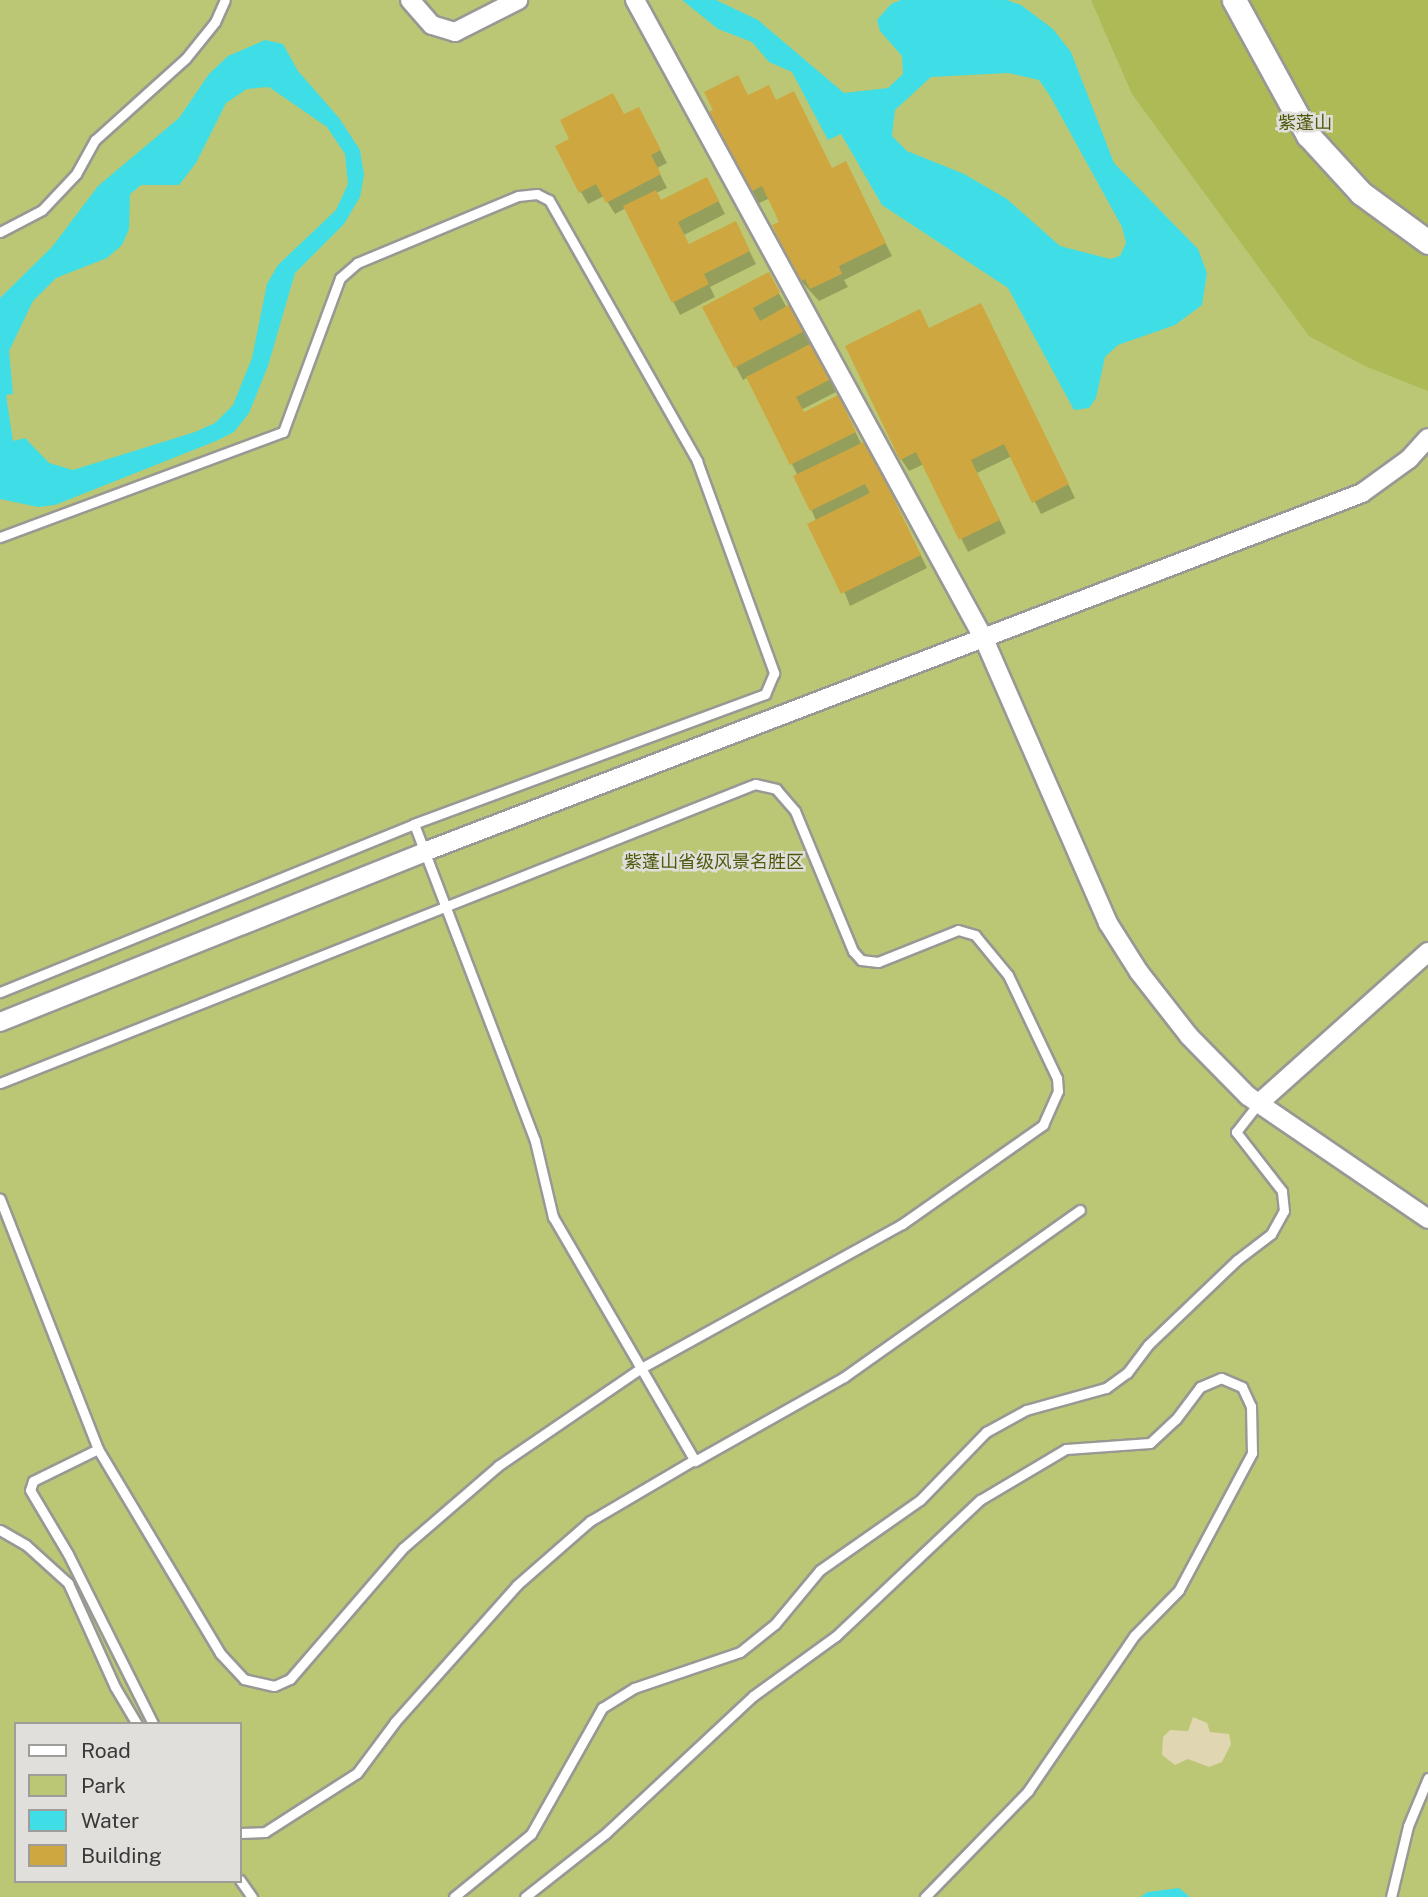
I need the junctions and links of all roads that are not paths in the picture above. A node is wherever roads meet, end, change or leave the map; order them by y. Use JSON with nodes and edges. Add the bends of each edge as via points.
{"nodes":[{"id":1,"x":225,"y":0,"type":"edge"},
{"id":2,"x":410,"y":0,"type":"edge"},
{"id":3,"x":518,"y":0,"type":"edge"},
{"id":4,"x":635,"y":0,"type":"edge"},
{"id":5,"x":1234,"y":0,"type":"edge"},
{"id":6,"x":0,"y":232,"type":"edge"},
{"id":7,"x":1428,"y":242,"type":"edge"},
{"id":8,"x":1428,"y":438,"type":"edge"},
{"id":9,"x":0,"y":537,"type":"edge"},
{"id":10,"x":984,"y":639,"type":"junction"},
{"id":11,"x":414,"y":824,"type":"junction"},
{"id":12,"x":424,"y":852,"type":"junction"},
{"id":13,"x":444,"y":906,"type":"junction"},
{"id":14,"x":1428,"y":952,"type":"edge"},
{"id":15,"x":0,"y":992,"type":"edge"},
{"id":16,"x":0,"y":1022,"type":"edge"},
{"id":17,"x":0,"y":1083,"type":"edge"},
{"id":18,"x":1258,"y":1104,"type":"junction"},
{"id":19,"x":0,"y":1199,"type":"edge"},
{"id":20,"x":1080,"y":1210,"type":"dead end"},
{"id":21,"x":1428,"y":1219,"type":"edge"},
{"id":22,"x":641,"y":1368,"type":"junction"},
{"id":23,"x":98,"y":1449,"type":"junction"},
{"id":24,"x":694,"y":1460,"type":"junction"},
{"id":25,"x":0,"y":1531,"type":"edge"},
{"id":26,"x":136,"y":1722,"type":"edge"},
{"id":27,"x":152,"y":1722,"type":"edge"},
{"id":28,"x":1428,"y":1778,"type":"edge"},
{"id":29,"x":242,"y":1833,"type":"edge"},
{"id":30,"x":454,"y":1897,"type":"edge"},
{"id":31,"x":525,"y":1897,"type":"edge"},
{"id":32,"x":925,"y":1897,"type":"edge"},
{"id":33,"x":1391,"y":1897,"type":"edge"}],
"edges":[{"from":1,"to":6,"type":"lane","via":[[215,22],[186,58],[94,140],[76,174],[42,210]]},
{"from":2,"to":3,"type":"street","via":[[423,19],[455,32]]},
{"from":4,"to":10,"type":"street"},
{"from":5,"to":7,"type":"street","via":[[1308,135],[1360,193]]},
{"from":8,"to":10,"type":"street","via":[[1409,459],[1362,493]]},
{"from":9,"to":11,"type":"lane","via":[[283,432],[340,278],[357,263],[518,196],[537,194],[549,200],[697,461],[772,663],[773,682],[765,694]]},
{"from":10,"to":12,"type":"street"},
{"from":10,"to":18,"type":"street","via":[[1108,923],[1139,972],[1189,1035]]},
{"from":11,"to":12,"type":"lane"},
{"from":11,"to":15,"type":"lane"},
{"from":12,"to":13,"type":"lane"},
{"from":12,"to":16,"type":"street"},
{"from":13,"to":17,"type":"lane"},
{"from":13,"to":22,"type":"lane","via":[[535,1141],[554,1217]]},
{"from":13,"to":22,"type":"lane","via":[[755,784],[776,789],[795,811],[856,956],[875,963],[950,932],[975,935],[1008,975],[1057,1078],[1056,1102],[1044,1125],[902,1224]]},
{"from":14,"to":18,"type":"street"},
{"from":18,"to":21,"type":"street"},
{"from":18,"to":30,"type":"lane","via":[[1236,1132],[1282,1191],[1284,1211],[1271,1234],[1237,1260],[1116,1380],[1087,1396],[1026,1410],[986,1432],[920,1500],[820,1570],[775,1624],[740,1652],[634,1688],[602,1709],[581,1738],[531,1834]]},
{"from":19,"to":23,"type":"lane"},
{"from":20,"to":24,"type":"lane","via":[[844,1377]]},
{"from":22,"to":23,"type":"lane","via":[[487,1475],[403,1548],[299,1670],[274,1686],[244,1679],[220,1653]]},
{"from":22,"to":24,"type":"lane"},
{"from":23,"to":27,"type":"lane","via":[[33,1481],[30,1490],[68,1554]]},
{"from":24,"to":29,"type":"lane","via":[[590,1521],[517,1585],[395,1721],[357,1773],[265,1832]]},
{"from":25,"to":26,"type":"lane","via":[[26,1545],[68,1583]]},
{"from":28,"to":33,"type":"lane","via":[[1408,1826]]},
{"from":31,"to":32,"type":"lane","via":[[606,1833],[753,1696],[836,1636],[979,1500],[1066,1449],[1150,1443],[1200,1387],[1221,1378],[1242,1387],[1251,1406],[1252,1453],[1179,1590],[1134,1636],[1028,1791]]}]}
